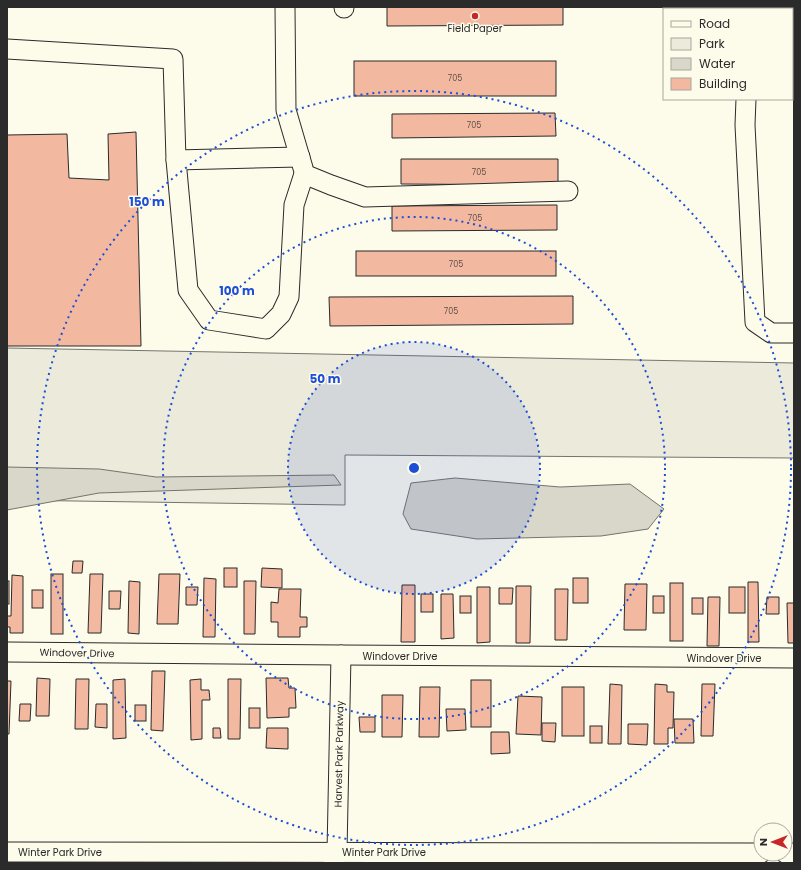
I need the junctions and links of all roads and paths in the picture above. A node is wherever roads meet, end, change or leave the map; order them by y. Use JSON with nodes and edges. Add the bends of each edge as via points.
{"nodes":[{"id":1,"x":286,"y":7,"type":"edge"},
{"id":2,"x":7,"y":49,"type":"edge"},
{"id":3,"x":746,"y":100,"type":"edge"},
{"id":4,"x":176,"y":160,"type":"junction"},
{"id":5,"x":302,"y":165,"type":"junction"},
{"id":6,"x":568,"y":191,"type":"dead end"},
{"id":7,"x":794,"y":333,"type":"edge"},
{"id":8,"x":7,"y":652,"type":"edge"},
{"id":9,"x":341,"y":655,"type":"junction"},
{"id":10,"x":794,"y":658,"type":"edge"},
{"id":11,"x":7,"y":852,"type":"edge"},
{"id":12,"x":753,"y":853,"type":"edge"},
{"id":13,"x":338,"y":859,"type":"edge"}],
"edges":[{"from":1,"to":5,"type":"street","via":[[286,110]]},
{"from":2,"to":4,"type":"street","via":[[173,59]]},
{"from":3,"to":7,"type":"street","via":[[755,322],[771,333]]},
{"from":4,"to":5,"type":"street"},
{"from":4,"to":5,"type":"street","via":[[188,290],[209,320],[266,329],[281,314],[289,297],[294,205]]},
{"from":5,"to":6,"type":"street","via":[[331,185],[365,197]]},
{"from":8,"to":9,"type":"street","name":"Windover Drive"},
{"from":9,"to":10,"type":"street","name":"Windover Drive"},
{"from":9,"to":13,"type":"street","name":"Harvest Park Parkway"},
{"from":11,"to":13,"type":"street","name":"Winter Park Drive"},
{"from":12,"to":13,"type":"street","name":"Winter Park Drive"}]}
